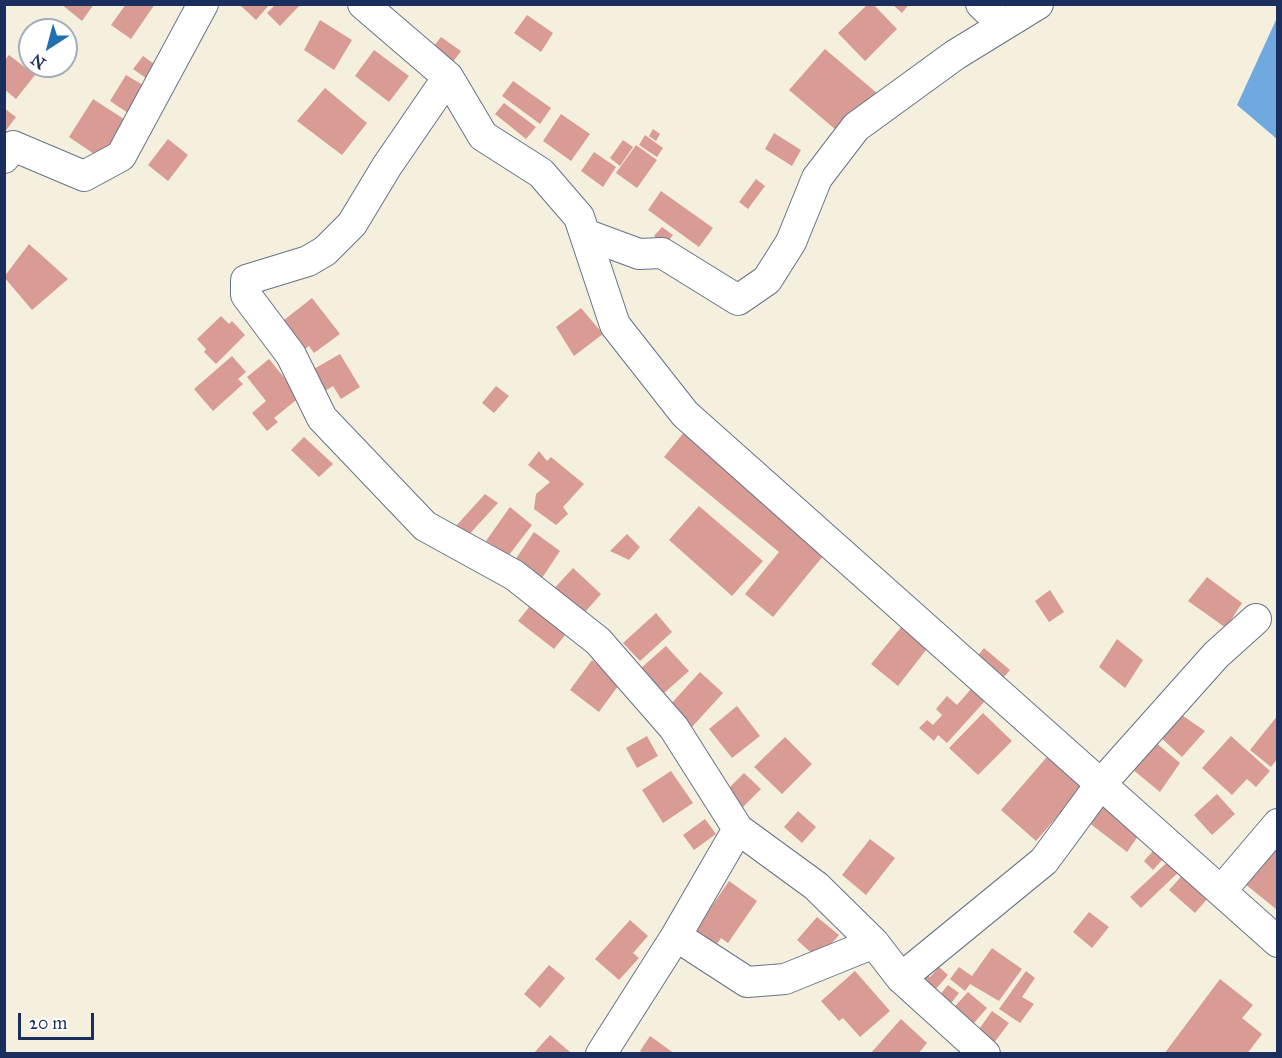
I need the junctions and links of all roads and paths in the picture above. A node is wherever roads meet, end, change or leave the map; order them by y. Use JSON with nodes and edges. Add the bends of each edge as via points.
{"nodes":[{"id":1,"x":203,"y":4,"type":"edge"},
{"id":2,"x":363,"y":4,"type":"edge"},
{"id":3,"x":981,"y":4,"type":"edge"},
{"id":4,"x":1038,"y":4,"type":"edge"},
{"id":5,"x":1003,"y":25,"type":"junction"},
{"id":6,"x":448,"y":77,"type":"junction"},
{"id":7,"x":4,"y":158,"type":"edge"},
{"id":8,"x":585,"y":234,"type":"junction"},
{"id":9,"x":1256,"y":619,"type":"dead end"},
{"id":10,"x":1100,"y":785,"type":"junction"},
{"id":11,"x":1278,"y":824,"type":"edge"},
{"id":12,"x":738,"y":829,"type":"junction"},
{"id":13,"x":1221,"y":891,"type":"junction"},
{"id":14,"x":676,"y":936,"type":"junction"},
{"id":15,"x":1278,"y":942,"type":"edge"},
{"id":16,"x":874,"y":943,"type":"junction"},
{"id":17,"x":902,"y":978,"type":"junction"},
{"id":18,"x":601,"y":1053,"type":"edge"},
{"id":19,"x":985,"y":1053,"type":"edge"}],
"edges":[{"from":1,"to":7,"type":"street","via":[[121,156],[84,176],[14,146]]},
{"from":2,"to":6,"type":"street"},
{"from":3,"to":5,"type":"street"},
{"from":4,"to":5,"type":"street"},
{"from":5,"to":8,"type":"street","via":[[954,55],[856,126],[817,178],[791,242],[767,280],[738,300],[662,253],[639,254]]},
{"from":6,"to":8,"type":"street","via":[[483,136],[542,173],[579,217]]},
{"from":6,"to":12,"type":"street","via":[[352,224],[325,251],[308,261],[246,280],[246,296],[291,355],[322,418],[425,526],[514,575],[598,641],[674,728]]},
{"from":8,"to":10,"type":"street","via":[[615,324],[685,414]]},
{"from":9,"to":10,"type":"street","via":[[1216,655]]},
{"from":10,"to":13,"type":"street"},
{"from":10,"to":17,"type":"street","via":[[1044,861]]},
{"from":11,"to":13,"type":"street"},
{"from":12,"to":14,"type":"street"},
{"from":12,"to":16,"type":"street","via":[[816,886]]},
{"from":13,"to":15,"type":"street"},
{"from":14,"to":16,"type":"street","via":[[747,982],[785,979]]},
{"from":14,"to":18,"type":"street"},
{"from":16,"to":17,"type":"street"},
{"from":17,"to":19,"type":"street"}]}
